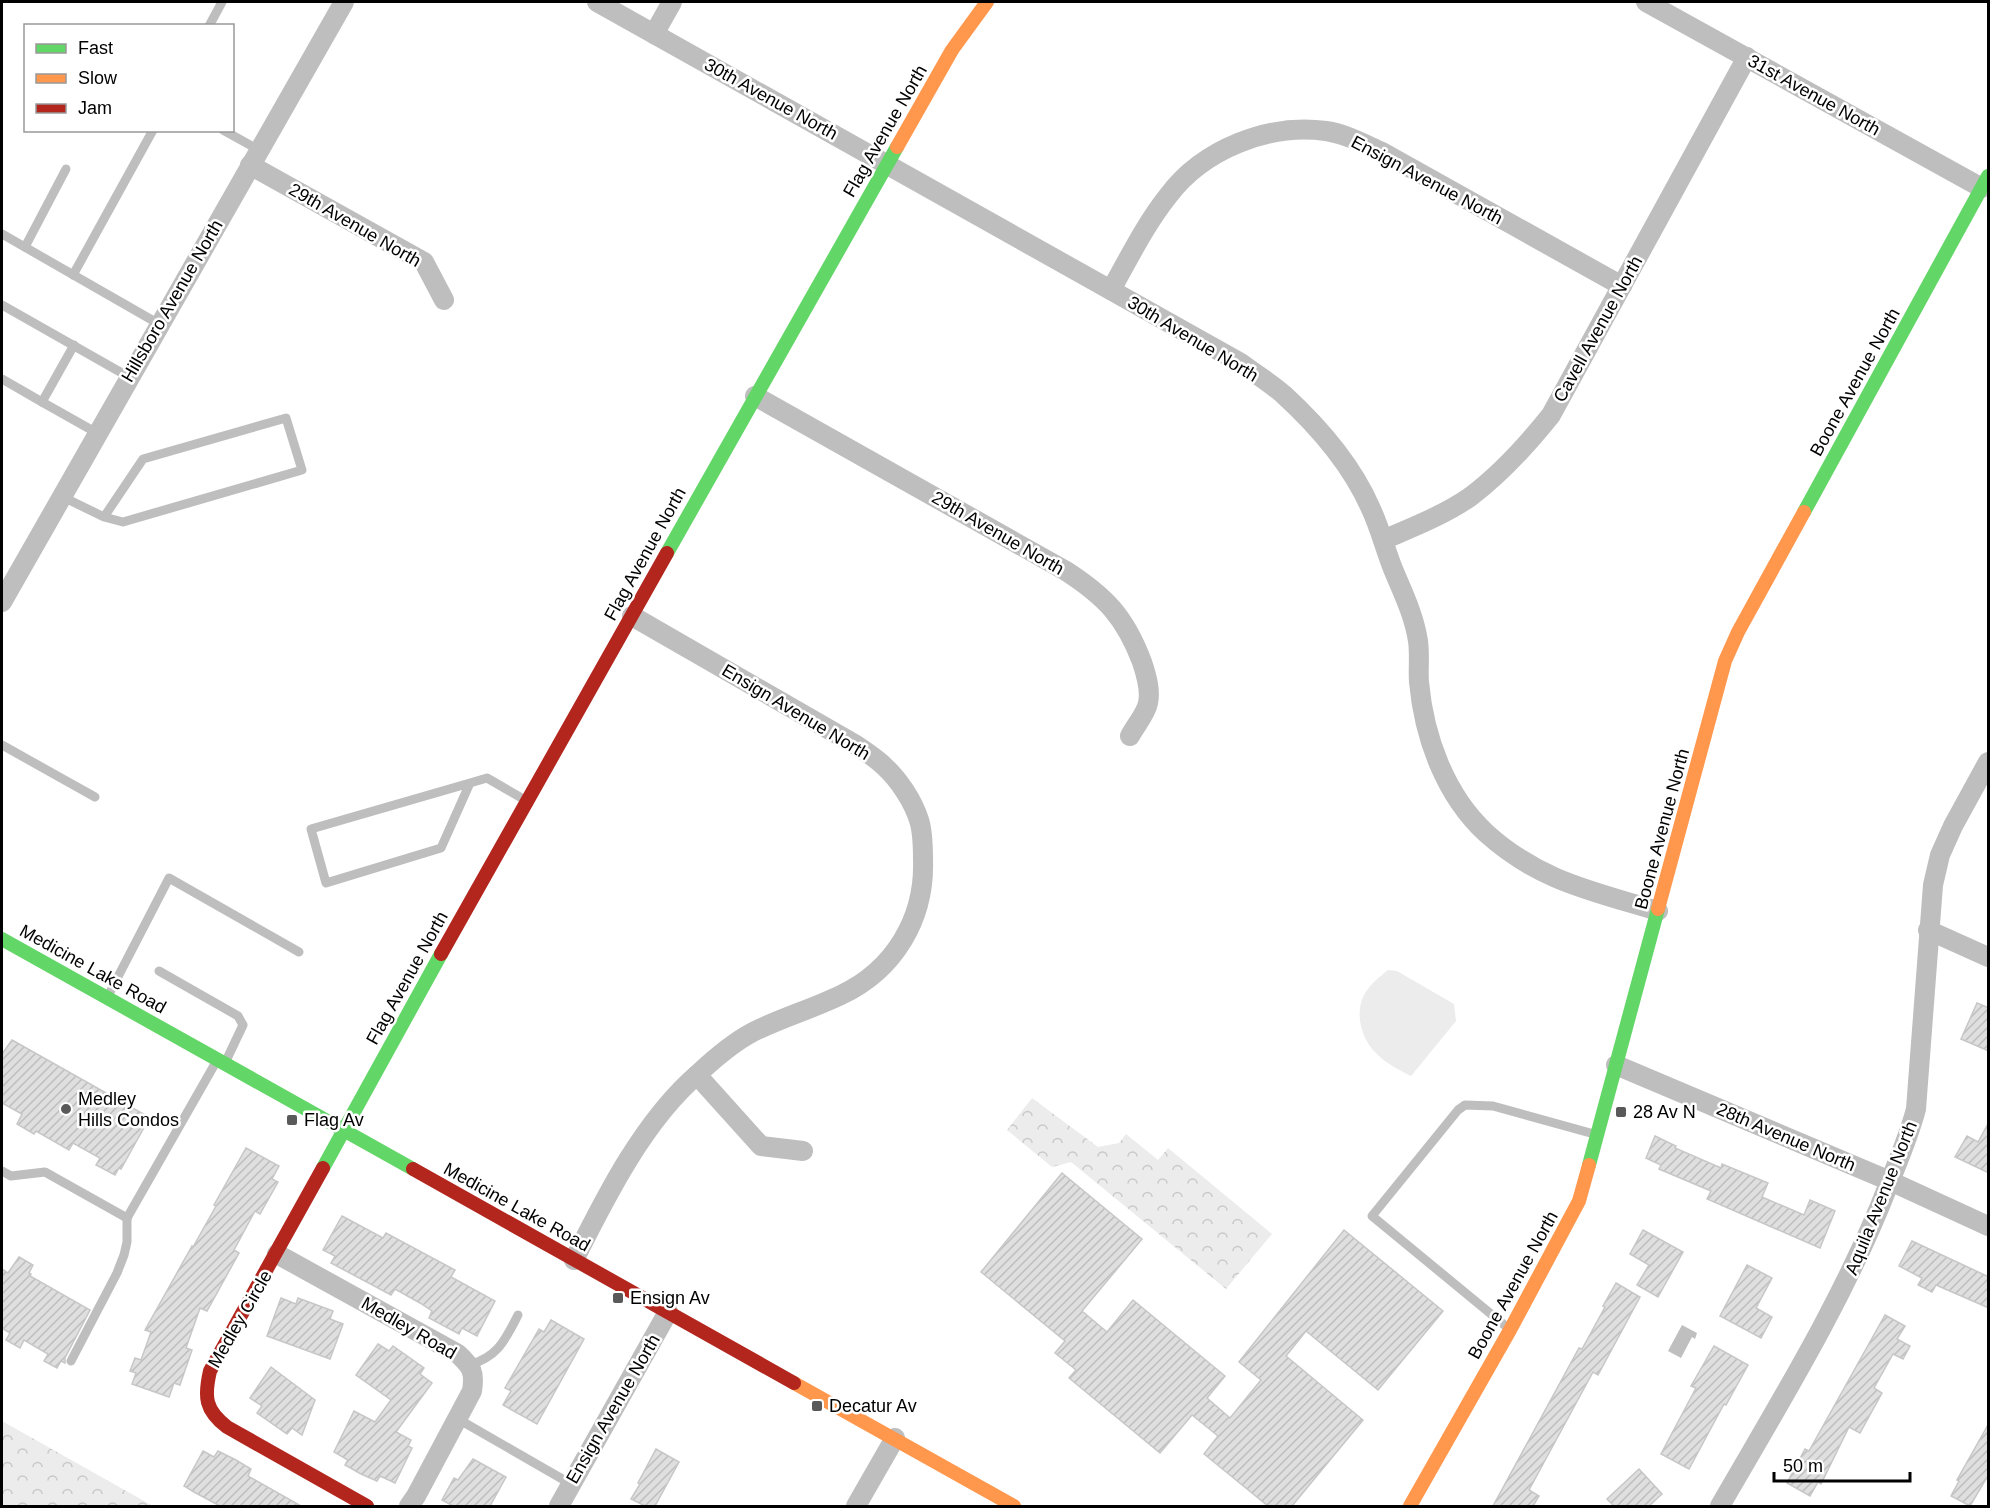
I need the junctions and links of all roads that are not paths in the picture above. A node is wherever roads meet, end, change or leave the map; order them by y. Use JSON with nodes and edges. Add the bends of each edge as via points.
{"nodes":[{"id":1,"x":222,"y":2,"type":"edge"},
{"id":2,"x":344,"y":2,"type":"edge"},
{"id":3,"x":597,"y":2,"type":"edge"},
{"id":4,"x":672,"y":2,"type":"edge"},
{"id":5,"x":987,"y":2,"type":"edge"},
{"id":6,"x":1647,"y":2,"type":"edge"},
{"id":7,"x":210,"y":24,"type":"edge"},
{"id":8,"x":654,"y":34,"type":"junction"},
{"id":9,"x":1747,"y":57,"type":"junction"},
{"id":10,"x":152,"y":132,"type":"edge"},
{"id":11,"x":225,"y":132,"type":"edge"},
{"id":12,"x":254,"y":157,"type":"junction"},
{"id":13,"x":887,"y":164,"type":"junction"},
{"id":14,"x":66,"y":169,"type":"dead end"},
{"id":15,"x":1985,"y":182,"type":"edge"},
{"id":16,"x":2,"y":234,"type":"edge"},
{"id":17,"x":25,"y":247,"type":"junction"},
{"id":18,"x":73,"y":275,"type":"junction"},
{"id":19,"x":1622,"y":286,"type":"junction"},
{"id":20,"x":1111,"y":290,"type":"junction"},
{"id":21,"x":444,"y":300,"type":"dead end"},
{"id":22,"x":2,"y":305,"type":"edge"},
{"id":23,"x":159,"y":324,"type":"junction"},
{"id":24,"x":74,"y":345,"type":"junction"},
{"id":25,"x":129,"y":376,"type":"junction"},
{"id":26,"x":2,"y":379,"type":"edge"},
{"id":27,"x":755,"y":396,"type":"junction"},
{"id":28,"x":42,"y":402,"type":"junction"},
{"id":29,"x":97,"y":433,"type":"junction"},
{"id":30,"x":61,"y":496,"type":"junction"},
{"id":31,"x":104,"y":517,"type":"junction"},
{"id":32,"x":1383,"y":540,"type":"junction"},
{"id":33,"x":2,"y":602,"type":"edge"},
{"id":34,"x":632,"y":616,"type":"junction"},
{"id":35,"x":1130,"y":736,"type":"dead end"},
{"id":36,"x":2,"y":745,"type":"edge"},
{"id":37,"x":1989,"y":762,"type":"edge"},
{"id":38,"x":470,"y":783,"type":"junction"},
{"id":39,"x":95,"y":797,"type":"dead end"},
{"id":40,"x":527,"y":801,"type":"junction"},
{"id":41,"x":1658,"y":912,"type":"junction"},
{"id":42,"x":1928,"y":930,"type":"junction"},
{"id":43,"x":2,"y":939,"type":"edge"},
{"id":44,"x":299,"y":952,"type":"dead end"},
{"id":45,"x":1989,"y":957,"type":"edge"},
{"id":46,"x":159,"y":971,"type":"dead end"},
{"id":47,"x":107,"y":998,"type":"junction"},
{"id":48,"x":221,"y":1062,"type":"junction"},
{"id":49,"x":1616,"y":1065,"type":"junction"},
{"id":50,"x":697,"y":1075,"type":"junction"},
{"id":51,"x":344,"y":1130,"type":"junction"},
{"id":52,"x":1598,"y":1135,"type":"junction"},
{"id":53,"x":803,"y":1151,"type":"dead end"},
{"id":54,"x":2,"y":1171,"type":"edge"},
{"id":55,"x":1890,"y":1181,"type":"junction"},
{"id":56,"x":127,"y":1218,"type":"junction"},
{"id":57,"x":1989,"y":1226,"type":"edge"},
{"id":58,"x":277,"y":1254,"type":"junction"},
{"id":59,"x":573,"y":1260,"type":"junction"},
{"id":60,"x":668,"y":1312,"type":"junction"},
{"id":61,"x":518,"y":1316,"type":"dead end"},
{"id":62,"x":1510,"y":1330,"type":"junction"},
{"id":63,"x":71,"y":1361,"type":"dead end"},
{"id":64,"x":469,"y":1365,"type":"junction"},
{"id":65,"x":458,"y":1419,"type":"junction"},
{"id":66,"x":895,"y":1438,"type":"junction"},
{"id":67,"x":571,"y":1484,"type":"junction"},
{"id":68,"x":367,"y":1506,"type":"edge"},
{"id":69,"x":409,"y":1506,"type":"edge"},
{"id":70,"x":559,"y":1506,"type":"edge"},
{"id":71,"x":856,"y":1506,"type":"edge"},
{"id":72,"x":1014,"y":1506,"type":"edge"},
{"id":73,"x":1410,"y":1506,"type":"edge"},
{"id":74,"x":1720,"y":1506,"type":"edge"}],
"edges":[{"from":1,"to":7,"type":"lane"},
{"from":2,"to":12,"type":"street","name":"Hillsboro Avenue North"},
{"from":3,"to":8,"type":"street","name":"30th Avenue North"},
{"from":4,"to":8,"type":"street"},
{"from":5,"to":13,"type":"street","name":"Flag Avenue North","via":[[952,50]]},
{"from":6,"to":9,"type":"street","name":"31st Avenue North"},
{"from":8,"to":13,"type":"street","name":"30th Avenue North"},
{"from":9,"to":15,"type":"street","name":"31st Avenue North"},
{"from":9,"to":19,"type":"street","name":"Cavell Avenue North"},
{"from":10,"to":18,"type":"lane"},
{"from":11,"to":12,"type":"lane"},
{"from":12,"to":21,"type":"street","name":"29th Avenue North","via":[[424,262]]},
{"from":12,"to":23,"type":"street","name":"Hillsboro Avenue North"},
{"from":13,"to":20,"type":"street","name":"30th Avenue North"},
{"from":13,"to":27,"type":"street","name":"Flag Avenue North"},
{"from":14,"to":17,"type":"lane"},
{"from":15,"to":41,"type":"street","name":"Boone Avenue North","via":[[1725,661]]},
{"from":16,"to":17,"type":"lane"},
{"from":17,"to":18,"type":"lane"},
{"from":18,"to":23,"type":"lane"},
{"from":19,"to":20,"type":"street","name":"Ensign Avenue North","via":[[1353,138],[1328,131],[1292,129],[1257,136],[1192,170],[1148,224]]},
{"from":19,"to":32,"type":"street","name":"Cavell Avenue North","via":[[1551,415],[1501,472],[1468,498]]},
{"from":20,"to":32,"type":"street","name":"30th Avenue North","via":[[1239,362],[1282,393],[1321,432],[1350,471]]},
{"from":22,"to":24,"type":"lane"},
{"from":23,"to":25,"type":"street","name":"Hillsboro Avenue North"},
{"from":24,"to":25,"type":"lane"},
{"from":24,"to":28,"type":"lane"},
{"from":25,"to":29,"type":"street","name":"Hillsboro Avenue North"},
{"from":26,"to":28,"type":"lane"},
{"from":27,"to":34,"type":"street","name":"Flag Avenue North"},
{"from":27,"to":35,"type":"street","name":"29th Avenue North","via":[[1094,589],[1116,612],[1133,639],[1147,676],[1148,703]]},
{"from":28,"to":29,"type":"lane"},
{"from":29,"to":30,"type":"street","name":"Hillsboro Avenue North"},
{"from":30,"to":31,"type":"lane"},
{"from":30,"to":33,"type":"street","name":"Hillsboro Avenue North"},
{"from":31,"to":31,"type":"lane","via":[[123,522],[302,470],[286,418],[143,459]]},
{"from":32,"to":41,"type":"street","name":"30th Avenue North","via":[[1409,604],[1418,642],[1425,723],[1439,764],[1459,800],[1485,832],[1519,859],[1593,894]]},
{"from":34,"to":40,"type":"street","name":"Flag Avenue North"},
{"from":34,"to":50,"type":"street","name":"Ensign Avenue North","via":[[856,744],[886,767],[919,820],[924,880],[918,908],[895,954],[843,994],[753,1032]]},
{"from":36,"to":39,"type":"lane"},
{"from":37,"to":42,"type":"street","name":"Aquila Avenue North","via":[[1940,855]]},
{"from":38,"to":38,"type":"lane","via":[[311,829],[326,882],[441,848]]},
{"from":38,"to":40,"type":"lane","via":[[487,778]]},
{"from":40,"to":51,"type":"street","name":"Flag Avenue North"},
{"from":41,"to":49,"type":"street","name":"Boone Avenue North"},
{"from":42,"to":45,"type":"street"},
{"from":42,"to":55,"type":"street","name":"Aquila Avenue North","via":[[1916,1109]]},
{"from":43,"to":47,"type":"street","name":"Medicine Lake Road"},
{"from":44,"to":47,"type":"lane","via":[[170,878]]},
{"from":46,"to":48,"type":"lane","via":[[238,1016],[243,1025]]},
{"from":47,"to":48,"type":"street","name":"Medicine Lake Road"},
{"from":48,"to":51,"type":"street","name":"Medicine Lake Road"},
{"from":48,"to":56,"type":"lane"},
{"from":49,"to":52,"type":"street","name":"Boone Avenue North"},
{"from":49,"to":55,"type":"street","name":"28th Avenue North"},
{"from":50,"to":53,"type":"street","via":[[761,1146]]},
{"from":50,"to":59,"type":"street","name":"Ensign Avenue North","via":[[655,1120]]},
{"from":51,"to":58,"type":"street","name":"Medley Circle"},
{"from":51,"to":59,"type":"street","name":"Medicine Lake Road"},
{"from":52,"to":62,"type":"street","name":"Boone Avenue North","via":[[1579,1201]]},
{"from":52,"to":62,"type":"lane","via":[[1493,1106],[1466,1105],[1372,1215]]},
{"from":54,"to":56,"type":"lane","via":[[11,1176],[45,1172]]},
{"from":55,"to":57,"type":"street","name":"28th Avenue North"},
{"from":55,"to":74,"type":"street","name":"Aquila Avenue North","via":[[1837,1303]]},
{"from":56,"to":63,"type":"lane","via":[[128,1242],[117,1273]]},
{"from":58,"to":64,"type":"street","name":"Medley Road","via":[[458,1354]]},
{"from":58,"to":68,"type":"street","name":"Medley Circle","via":[[210,1371],[205,1388],[207,1404],[214,1418],[227,1427]]},
{"from":59,"to":60,"type":"street","name":"Medicine Lake Road"},
{"from":60,"to":66,"type":"street","name":"Medicine Lake Road"},
{"from":60,"to":67,"type":"street","name":"Ensign Avenue North"},
{"from":61,"to":64,"type":"lane","via":[[496,1351],[484,1361]]},
{"from":62,"to":73,"type":"street","name":"Boone Avenue North"},
{"from":64,"to":65,"type":"street","name":"Medley Road","via":[[474,1376],[472,1391]]},
{"from":65,"to":67,"type":"lane"},
{"from":65,"to":69,"type":"street"},
{"from":66,"to":71,"type":"street"},
{"from":66,"to":72,"type":"street","name":"Medicine Lake Road"},
{"from":67,"to":70,"type":"street","name":"Ensign Avenue North"}]}
